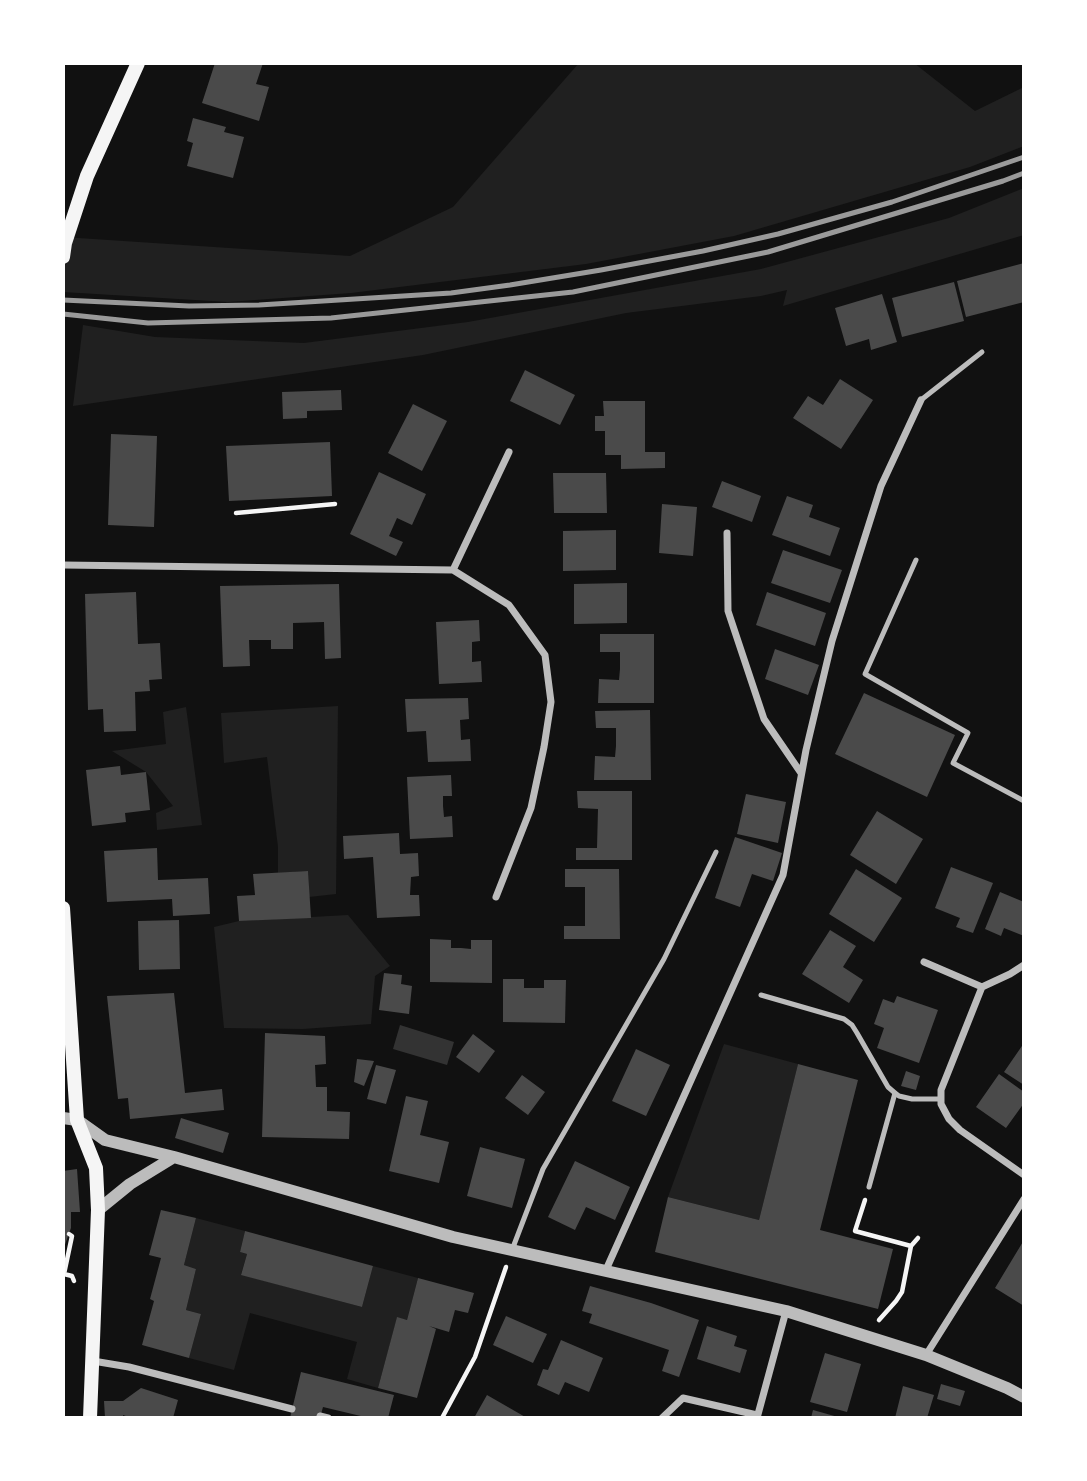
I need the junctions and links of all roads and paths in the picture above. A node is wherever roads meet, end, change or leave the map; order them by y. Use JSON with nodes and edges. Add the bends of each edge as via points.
{"nodes":[{"id":1,"x":138,"y":63,"type":"edge"},
{"id":2,"x":64,"y":250,"type":"edge"},
{"id":3,"x":982,"y":352,"type":"dead end"},
{"id":4,"x":921,"y":400,"type":"joint"},
{"id":5,"x":509,"y":452,"type":"dead end"},
{"id":6,"x":335,"y":504,"type":"dead end"},
{"id":7,"x":236,"y":513,"type":"dead end"},
{"id":8,"x":727,"y":533,"type":"dead end"},
{"id":9,"x":916,"y":560,"type":"dead end"},
{"id":10,"x":63,"y":565,"type":"edge"},
{"id":11,"x":453,"y":570,"type":"junction"},
{"id":12,"x":801,"y":773,"type":"junction"},
{"id":13,"x":1024,"y":801,"type":"edge"},
{"id":14,"x":716,"y":852,"type":"dead end"},
{"id":15,"x":496,"y":897,"type":"dead end"},
{"id":16,"x":63,"y":908,"type":"edge"},
{"id":17,"x":924,"y":962,"type":"dead end"},
{"id":18,"x":1024,"y":965,"type":"edge"},
{"id":19,"x":982,"y":987,"type":"junction"},
{"id":20,"x":761,"y":995,"type":"dead end"},
{"id":21,"x":67,"y":1023,"type":"edge"},
{"id":22,"x":895,"y":1093,"type":"junction"},
{"id":23,"x":941,"y":1099,"type":"junction"},
{"id":24,"x":70,"y":1119,"type":"edge"},
{"id":25,"x":174,"y":1157,"type":"junction"},
{"id":26,"x":1024,"y":1175,"type":"edge"},
{"id":27,"x":869,"y":1187,"type":"joint"},
{"id":28,"x":1024,"y":1199,"type":"edge"},
{"id":29,"x":99,"y":1210,"type":"junction"},
{"id":30,"x":69,"y":1234,"type":"dead end"},
{"id":31,"x":918,"y":1238,"type":"dead end"},
{"id":32,"x":911,"y":1246,"type":"junction"},
{"id":33,"x":512,"y":1250,"type":"junction"},
{"id":34,"x":605,"y":1272,"type":"junction"},
{"id":35,"x":76,"y":1289,"type":"dead end"},
{"id":36,"x":786,"y":1311,"type":"junction"},
{"id":37,"x":853,"y":1332,"type":"junction"},
{"id":38,"x":89,"y":1355,"type":"junction"},
{"id":39,"x":926,"y":1355,"type":"junction"},
{"id":40,"x":1024,"y":1397,"type":"edge"},
{"id":41,"x":292,"y":1409,"type":"dead end"},
{"id":42,"x":757,"y":1416,"type":"edge"},
{"id":43,"x":90,"y":1418,"type":"edge"},
{"id":44,"x":442,"y":1418,"type":"edge"},
{"id":45,"x":662,"y":1418,"type":"edge"}],
"edges":[{"from":1,"to":2,"type":"main road","via":[[88,176]]},
{"from":3,"to":4,"type":"lane"},
{"from":4,"to":12,"type":"street","via":[[881,486],[832,641]]},
{"from":5,"to":11,"type":"street"},
{"from":6,"to":7,"type":"path"},
{"from":8,"to":12,"type":"street","via":[[728,611],[764,719]]},
{"from":9,"to":13,"type":"lane","via":[[865,674],[968,733],[953,763]]},
{"from":10,"to":11,"type":"street"},
{"from":11,"to":15,"type":"street","via":[[509,605],[545,655],[551,702],[544,747],[531,808]]},
{"from":12,"to":34,"type":"street","via":[[783,875]]},
{"from":14,"to":33,"type":"lane","via":[[664,959],[543,1169]]},
{"from":16,"to":21,"type":"main road"},
{"from":17,"to":19,"type":"street"},
{"from":18,"to":19,"type":"street"},
{"from":19,"to":23,"type":"street"},
{"from":20,"to":22,"type":"lane","via":[[844,1019]]},
{"from":21,"to":24,"type":"main road"},
{"from":22,"to":23,"type":"lane","via":[[912,1099]]},
{"from":22,"to":27,"type":"lane"},
{"from":23,"to":26,"type":"street","via":[[949,1119],[960,1130]]},
{"from":24,"to":25,"type":"street","via":[[105,1140]]},
{"from":24,"to":29,"type":"main road","via":[[96,1168]]},
{"from":25,"to":29,"type":"street"},
{"from":25,"to":33,"type":"street","via":[[440,1234]]},
{"from":27,"to":32,"type":"path","via":[[855,1231]]},
{"from":28,"to":39,"type":"street"},
{"from":29,"to":38,"type":"main road"},
{"from":30,"to":35,"type":"path","via":[[64,1274],[72,1276]]},
{"from":31,"to":32,"type":"path"},
{"from":32,"to":37,"type":"path","via":[[896,1301],[878,1321]]},
{"from":33,"to":34,"type":"street"},
{"from":33,"to":44,"type":"path","via":[[475,1357]]},
{"from":34,"to":36,"type":"street"},
{"from":36,"to":37,"type":"street"},
{"from":36,"to":42,"type":"street"},
{"from":37,"to":39,"type":"street"},
{"from":38,"to":41,"type":"street"},
{"from":38,"to":43,"type":"main road"},
{"from":39,"to":40,"type":"street"},
{"from":42,"to":45,"type":"street","via":[[683,1398]]}]}
